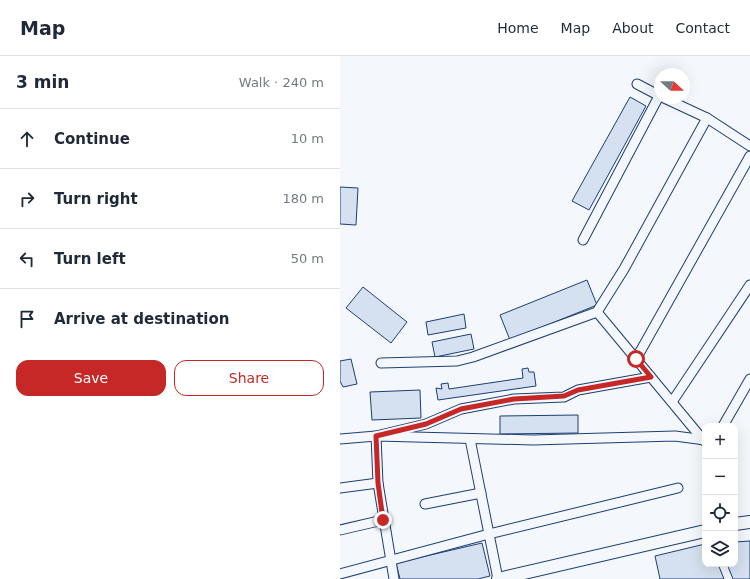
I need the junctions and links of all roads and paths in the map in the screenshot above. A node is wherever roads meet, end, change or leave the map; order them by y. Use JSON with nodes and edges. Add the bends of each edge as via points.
{"nodes":[{"id":1,"x":637,"y":84,"type":"dead end"},
{"id":2,"x":654,"y":93,"type":"edge"},
{"id":3,"x":657,"y":104,"type":"edge"},
{"id":4,"x":676,"y":104,"type":"edge"},
{"id":5,"x":707,"y":118,"type":"junction"},
{"id":6,"x":750,"y":146,"type":"edge"},
{"id":7,"x":750,"y":156,"type":"edge"},
{"id":8,"x":583,"y":240,"type":"dead end"},
{"id":9,"x":750,"y":285,"type":"edge"},
{"id":10,"x":597,"y":312,"type":"junction"},
{"id":11,"x":636,"y":359,"type":"junction"},
{"id":12,"x":381,"y":363,"type":"dead end"},
{"id":13,"x":651,"y":377,"type":"junction"},
{"id":14,"x":750,"y":379,"type":"edge"},
{"id":15,"x":672,"y":402,"type":"junction"},
{"id":16,"x":726,"y":423,"type":"edge"},
{"id":17,"x":376,"y":436,"type":"junction"},
{"id":18,"x":340,"y":439,"type":"edge"},
{"id":19,"x":470,"y":439,"type":"junction"},
{"id":20,"x":702,"y":439,"type":"edge"},
{"id":21,"x":702,"y":441,"type":"edge"},
{"id":22,"x":378,"y":483,"type":"junction"},
{"id":23,"x":340,"y":488,"type":"edge"},
{"id":24,"x":678,"y":488,"type":"dead end"},
{"id":25,"x":481,"y":494,"type":"junction"},
{"id":26,"x":425,"y":504,"type":"dead end"},
{"id":27,"x":383,"y":520,"type":"junction"},
{"id":28,"x":738,"y":522,"type":"edge"},
{"id":29,"x":750,"y":522,"type":"edge"},
{"id":30,"x":340,"y":530,"type":"edge"},
{"id":31,"x":702,"y":532,"type":"edge"},
{"id":32,"x":489,"y":534,"type":"junction"},
{"id":33,"x":390,"y":561,"type":"junction"},
{"id":34,"x":340,"y":574,"type":"edge"},
{"id":35,"x":394,"y":579,"type":"edge"},
{"id":36,"x":498,"y":579,"type":"edge"}],
"edges":[{"from":1,"to":2,"type":"street"},
{"from":3,"to":8,"type":"street"},
{"from":4,"to":5,"type":"street"},
{"from":5,"to":6,"type":"street"},
{"from":5,"to":10,"type":"street","via":[[624,269]]},
{"from":7,"to":11,"type":"street"},
{"from":9,"to":15,"type":"street"},
{"from":10,"to":11,"type":"street"},
{"from":10,"to":12,"type":"street","via":[[457,361]]},
{"from":11,"to":13,"type":"street"},
{"from":13,"to":15,"type":"street"},
{"from":13,"to":17,"type":"street","via":[[578,390],[564,396],[514,399],[461,409],[426,424]]},
{"from":14,"to":16,"type":"street"},
{"from":15,"to":20,"type":"street"},
{"from":17,"to":18,"type":"street"},
{"from":17,"to":19,"type":"street"},
{"from":17,"to":22,"type":"street"},
{"from":19,"to":21,"type":"street","via":[[675,436]]},
{"from":19,"to":25,"type":"street"},
{"from":22,"to":23,"type":"street"},
{"from":22,"to":27,"type":"street"},
{"from":24,"to":32,"type":"street"},
{"from":25,"to":26,"type":"street"},
{"from":25,"to":32,"type":"street"},
{"from":27,"to":30,"type":"street"},
{"from":27,"to":33,"type":"street"},
{"from":28,"to":29,"type":"street"},
{"from":31,"to":36,"type":"street"},
{"from":32,"to":33,"type":"street"},
{"from":32,"to":36,"type":"street"},
{"from":33,"to":34,"type":"street"},
{"from":33,"to":35,"type":"street"}]}
